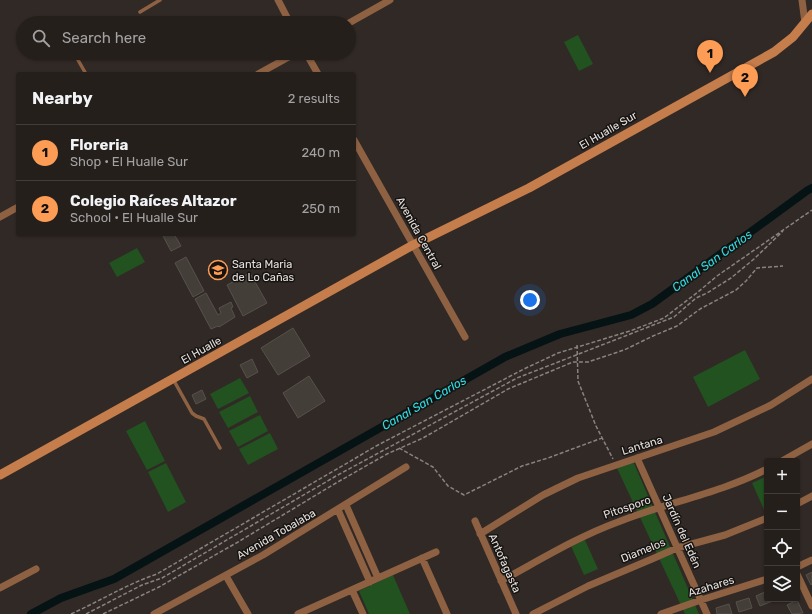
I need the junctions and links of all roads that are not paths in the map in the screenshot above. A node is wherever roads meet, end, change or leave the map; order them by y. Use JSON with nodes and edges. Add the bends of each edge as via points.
{"nodes":[{"id":1,"x":160,"y":0,"type":"edge"},
{"id":2,"x":278,"y":0,"type":"edge"},
{"id":3,"x":390,"y":0,"type":"edge"},
{"id":4,"x":802,"y":0,"type":"edge"},
{"id":5,"x":140,"y":12,"type":"dead end"},
{"id":6,"x":812,"y":14,"type":"edge"},
{"id":7,"x":286,"y":16,"type":"edge"},
{"id":8,"x":356,"y":19,"type":"edge"},
{"id":9,"x":805,"y":22,"type":"junction"},
{"id":10,"x":78,"y":60,"type":"edge"},
{"id":11,"x":283,"y":60,"type":"edge"},
{"id":12,"x":310,"y":60,"type":"edge"},
{"id":13,"x":85,"y":72,"type":"edge"},
{"id":14,"x":262,"y":72,"type":"edge"},
{"id":15,"x":317,"y":72,"type":"edge"},
{"id":16,"x":356,"y":144,"type":"edge"},
{"id":17,"x":16,"y":208,"type":"edge"},
{"id":18,"x":0,"y":217,"type":"edge"},
{"id":19,"x":413,"y":245,"type":"junction"},
{"id":20,"x":465,"y":337,"type":"dead end"},
{"id":21,"x":173,"y":379,"type":"junction"},
{"id":22,"x":812,"y":379,"type":"edge"},
{"id":23,"x":812,"y":444,"type":"edge"},
{"id":24,"x":220,"y":448,"type":"dead end"},
{"id":25,"x":637,"y":458,"type":"junction"},
{"id":26,"x":787,"y":458,"type":"edge"},
{"id":27,"x":406,"y":467,"type":"dead end"},
{"id":28,"x":764,"y":470,"type":"edge"},
{"id":29,"x":0,"y":475,"type":"edge"},
{"id":30,"x":812,"y":496,"type":"edge"},
{"id":31,"x":800,"y":502,"type":"edge"},
{"id":32,"x":346,"y":505,"type":"junction"},
{"id":33,"x":659,"y":508,"type":"junction"},
{"id":34,"x":338,"y":510,"type":"junction"},
{"id":35,"x":764,"y":519,"type":"edge"},
{"id":36,"x":475,"y":521,"type":"dead end"},
{"id":37,"x":480,"y":534,"type":"junction"},
{"id":38,"x":677,"y":548,"type":"junction"},
{"id":39,"x":436,"y":552,"type":"dead end"},
{"id":40,"x":422,"y":558,"type":"junction"},
{"id":41,"x":812,"y":560,"type":"edge"},
{"id":42,"x":799,"y":566,"type":"edge"},
{"id":43,"x":36,"y":569,"type":"dead end"},
{"id":44,"x":226,"y":576,"type":"junction"},
{"id":45,"x":378,"y":578,"type":"junction"},
{"id":46,"x":764,"y":580,"type":"edge"},
{"id":47,"x":800,"y":580,"type":"edge"},
{"id":48,"x":502,"y":581,"type":"junction"},
{"id":49,"x":370,"y":582,"type":"junction"},
{"id":50,"x":0,"y":588,"type":"edge"},
{"id":51,"x":352,"y":590,"type":"junction"},
{"id":52,"x":701,"y":600,"type":"junction"},
{"id":53,"x":812,"y":606,"type":"edge"},
{"id":54,"x":302,"y":613,"type":"edge"},
{"id":55,"x":154,"y":614,"type":"edge"},
{"id":56,"x":248,"y":614,"type":"edge"},
{"id":57,"x":363,"y":614,"type":"edge"},
{"id":58,"x":446,"y":614,"type":"edge"},
{"id":59,"x":516,"y":614,"type":"edge"},
{"id":60,"x":532,"y":614,"type":"edge"},
{"id":61,"x":661,"y":614,"type":"edge"},
{"id":62,"x":707,"y":614,"type":"edge"}],
"edges":[{"from":1,"to":5,"type":"lane"},
{"from":2,"to":7,"type":"street"},
{"from":3,"to":8,"type":"street"},
{"from":4,"to":9,"type":"street"},
{"from":6,"to":9,"type":"street","name":"El Hualle Sur"},
{"from":9,"to":19,"type":"street","name":"El Hualle Sur","via":[[788,42],[774,52],[530,188]]},
{"from":10,"to":13,"type":"lane"},
{"from":11,"to":14,"type":"street"},
{"from":12,"to":15,"type":"street"},
{"from":16,"to":19,"type":"street","name":"Avenida Central"},
{"from":17,"to":18,"type":"street"},
{"from":19,"to":20,"type":"street","name":"Avenida Central"},
{"from":19,"to":21,"type":"street","name":"El Hualle"},
{"from":21,"to":24,"type":"lane","via":[[192,413],[204,419]]},
{"from":21,"to":29,"type":"street","name":"El Hualle"},
{"from":22,"to":25,"type":"street","name":"Lantana","via":[[771,405],[714,432]]},
{"from":23,"to":26,"type":"street"},
{"from":25,"to":33,"type":"street","name":"Jardín del Edén"},
{"from":25,"to":37,"type":"street","name":"Lantana","via":[[578,478],[543,495]]},
{"from":27,"to":32,"type":"street","name":"Avenida Tobalaba"},
{"from":28,"to":33,"type":"street","name":"Pitosporo","via":[[714,492]]},
{"from":30,"to":31,"type":"street"},
{"from":32,"to":34,"type":"street","name":"Avenida Tobalaba"},
{"from":32,"to":45,"type":"street"},
{"from":33,"to":38,"type":"street","name":"Jardín del Edén"},
{"from":33,"to":48,"type":"street","name":"Pitosporo","via":[[589,534]]},
{"from":34,"to":44,"type":"street","name":"Avenida Tobalaba"},
{"from":34,"to":49,"type":"street"},
{"from":35,"to":38,"type":"street","name":"Diamelos"},
{"from":36,"to":37,"type":"street","name":"Antofagasta"},
{"from":37,"to":48,"type":"street","name":"Antofagasta"},
{"from":38,"to":52,"type":"street","name":"Jardín del Edén"},
{"from":38,"to":60,"type":"street","name":"Diamelos","via":[[606,578]]},
{"from":39,"to":40,"type":"street"},
{"from":40,"to":45,"type":"street"},
{"from":40,"to":58,"type":"street"},
{"from":41,"to":42,"type":"street"},
{"from":43,"to":50,"type":"street"},
{"from":44,"to":55,"type":"street","name":"Avenida Tobalaba"},
{"from":44,"to":56,"type":"street"},
{"from":45,"to":49,"type":"street"},
{"from":46,"to":52,"type":"street","name":"Azahares"},
{"from":47,"to":53,"type":"street"},
{"from":48,"to":59,"type":"street","name":"Antofagasta"},
{"from":49,"to":51,"type":"street"},
{"from":51,"to":54,"type":"street"},
{"from":51,"to":57,"type":"street"},
{"from":52,"to":61,"type":"street","name":"Azahares"},
{"from":52,"to":62,"type":"street","name":"Jardín del Edén"}]}
